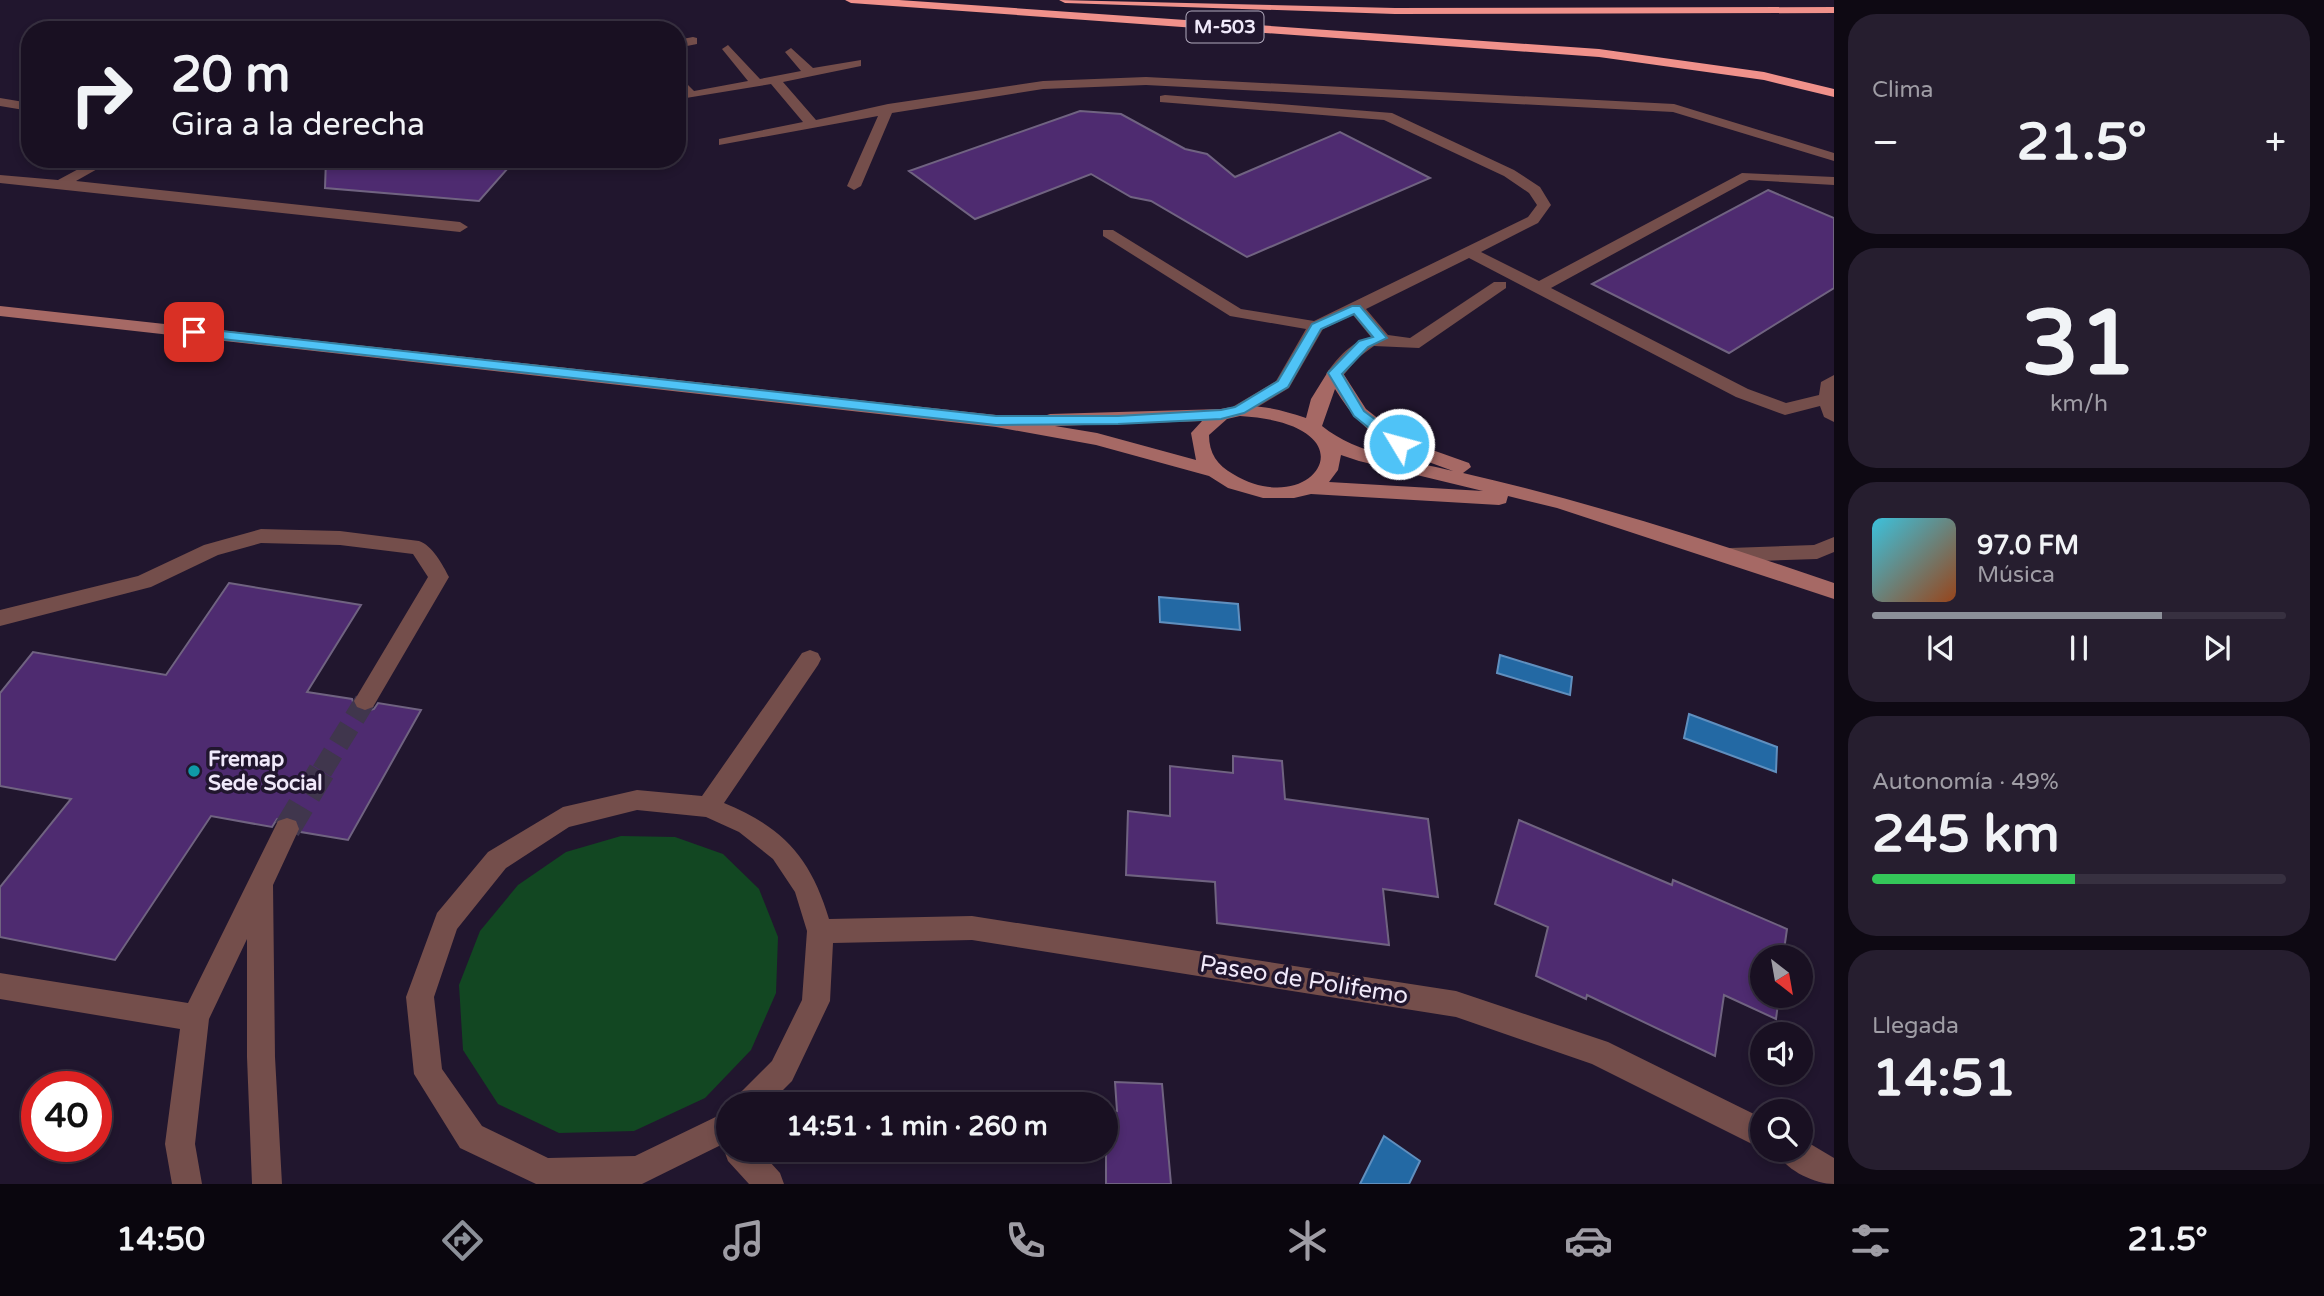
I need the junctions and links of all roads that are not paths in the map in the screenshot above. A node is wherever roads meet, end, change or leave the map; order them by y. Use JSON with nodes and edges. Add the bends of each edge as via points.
{"nodes":[{"id":1,"x":851,"y":0,"type":"edge"},
{"id":2,"x":1065,"y":0,"type":"edge"},
{"id":3,"x":1834,"y":10,"type":"edge"},
{"id":4,"x":693,"y":41,"type":"dead end"},
{"id":5,"x":686,"y":42,"type":"edge"},
{"id":6,"x":728,"y":49,"type":"dead end"},
{"id":7,"x":791,"y":52,"type":"dead end"},
{"id":8,"x":857,"y":63,"type":"dead end"},
{"id":9,"x":810,"y":73,"type":"junction"},
{"id":10,"x":774,"y":80,"type":"junction"},
{"id":11,"x":757,"y":83,"type":"junction"},
{"id":12,"x":1834,"y":93,"type":"edge"},
{"id":13,"x":686,"y":97,"type":"edge"},
{"id":14,"x":1165,"y":99,"type":"dead end"},
{"id":15,"x":0,"y":102,"type":"edge"},
{"id":16,"x":21,"y":106,"type":"edge"},
{"id":17,"x":888,"y":108,"type":"junction"},
{"id":18,"x":811,"y":124,"type":"junction"},
{"id":19,"x":724,"y":142,"type":"dead end"},
{"id":20,"x":1834,"y":157,"type":"edge"},
{"id":21,"x":91,"y":168,"type":"edge"},
{"id":22,"x":0,"y":178,"type":"edge"},
{"id":23,"x":1834,"y":181,"type":"edge"},
{"id":24,"x":60,"y":184,"type":"junction"},
{"id":25,"x":854,"y":186,"type":"dead end"},
{"id":26,"x":460,"y":227,"type":"dead end"},
{"id":27,"x":1108,"y":233,"type":"dead end"},
{"id":28,"x":1470,"y":251,"type":"junction"},
{"id":29,"x":1500,"y":285,"type":"dead end"},
{"id":30,"x":1539,"y":288,"type":"junction"},
{"id":31,"x":1356,"y":308,"type":"junction"},
{"id":32,"x":0,"y":311,"type":"edge"},
{"id":33,"x":1316,"y":326,"type":"junction"},
{"id":34,"x":1381,"y":338,"type":"junction"},
{"id":35,"x":1335,"y":373,"type":"junction"},
{"id":36,"x":1832,"y":398,"type":"edge"},
{"id":37,"x":1230,"y":412,"type":"junction"},
{"id":38,"x":996,"y":421,"type":"junction"},
{"id":39,"x":1315,"y":431,"type":"junction"},
{"id":40,"x":1214,"y":471,"type":"junction"},
{"id":41,"x":1309,"y":486,"type":"junction"},
{"id":42,"x":1559,"y":502,"type":"junction"},
{"id":43,"x":1834,"y":544,"type":"edge"},
{"id":44,"x":1730,"y":555,"type":"junction"},
{"id":45,"x":1834,"y":592,"type":"edge"},
{"id":46,"x":1,"y":616,"type":"edge"},
{"id":47,"x":810,"y":659,"type":"dead end"},
{"id":48,"x":365,"y":701,"type":"tunnel mouth"},
{"id":49,"x":708,"y":807,"type":"junction"},
{"id":50,"x":287,"y":829,"type":"tunnel mouth"},
{"id":51,"x":260,"y":885,"type":"junction"},
{"id":52,"x":820,"y":931,"type":"junction"},
{"id":53,"x":0,"y":986,"type":"edge"},
{"id":54,"x":195,"y":1018,"type":"junction"},
{"id":55,"x":761,"y":1092,"type":"edge"},
{"id":56,"x":1750,"y":1128,"type":"edge"},
{"id":57,"x":716,"y":1141,"type":"edge"},
{"id":58,"x":751,"y":1162,"type":"edge"},
{"id":59,"x":1812,"y":1162,"type":"edge"},
{"id":60,"x":1834,"y":1175,"type":"edge"},
{"id":61,"x":187,"y":1184,"type":"edge"},
{"id":62,"x":267,"y":1184,"type":"edge"},
{"id":63,"x":769,"y":1184,"type":"edge"}],
"edges":[{"from":1,"to":12,"type":"highway","number":"M-503","via":[[1599,52],[1764,76]]},
{"from":2,"to":3,"type":"highway","number":"M-503","via":[[1395,10]]},
{"from":4,"to":5,"type":"street"},
{"from":6,"to":11,"type":"street"},
{"from":7,"to":9,"type":"street"},
{"from":8,"to":9,"type":"street"},
{"from":9,"to":10,"type":"street"},
{"from":10,"to":11,"type":"street"},
{"from":10,"to":18,"type":"street"},
{"from":11,"to":13,"type":"street"},
{"from":14,"to":28,"type":"street","via":[[1387,116],[1509,173],[1535,190],[1544,205],[1533,220]]},
{"from":15,"to":16,"type":"street"},
{"from":17,"to":18,"type":"street"},
{"from":17,"to":20,"type":"street","via":[[1043,85],[1146,81],[1674,108]]},
{"from":17,"to":25,"type":"street"},
{"from":18,"to":19,"type":"street"},
{"from":21,"to":24,"type":"street"},
{"from":22,"to":24,"type":"street"},
{"from":23,"to":30,"type":"street","via":[[1747,176]]},
{"from":24,"to":26,"type":"street"},
{"from":27,"to":33,"type":"street","via":[[1236,313]]},
{"from":28,"to":30,"type":"street"},
{"from":28,"to":31,"type":"street"},
{"from":29,"to":34,"type":"street","via":[[1413,344]]},
{"from":30,"to":36,"type":"street","via":[[1742,393],[1785,409]]},
{"from":31,"to":33,"type":"street"},
{"from":31,"to":34,"type":"street"},
{"from":32,"to":38,"type":"street"},
{"from":33,"to":37,"type":"street","via":[[1283,384]]},
{"from":34,"to":35,"type":"street","via":[[1364,344]]},
{"from":35,"to":39,"type":"street","via":[[1320,399]]},
{"from":35,"to":42,"type":"street","via":[[1359,413],[1399,444]]},
{"from":37,"to":38,"type":"street","via":[[1118,420]]},
{"from":37,"to":39,"type":"street","via":[[1278,413]]},
{"from":37,"to":40,"type":"street","via":[[1200,433],[1199,446]]},
{"from":38,"to":40,"type":"street","via":[[1097,439]]},
{"from":39,"to":41,"type":"street","via":[[1331,458],[1329,469]]},
{"from":39,"to":42,"type":"street","via":[[1359,455]]},
{"from":40,"to":41,"type":"street","via":[[1240,485],[1270,493]]},
{"from":41,"to":42,"type":"street"},
{"from":42,"to":44,"type":"street"},
{"from":43,"to":44,"type":"street","via":[[1817,552]]},
{"from":44,"to":45,"type":"street"},
{"from":46,"to":48,"type":"street","via":[[145,582],[211,550],[261,536],[340,538],[419,548],[439,577]]},
{"from":47,"to":49,"type":"street"},
{"from":49,"to":52,"type":"street","via":[[748,824],[782,851],[807,887]]},
{"from":49,"to":57,"type":"street","via":[[637,800],[563,818],[497,860],[446,922],[420,997],[428,1074],[471,1137],[547,1173],[637,1171]]},
{"from":50,"to":51,"type":"street"},
{"from":51,"to":54,"type":"street"},
{"from":51,"to":62,"type":"street"},
{"from":52,"to":55,"type":"street","via":[[816,1001],[782,1071]]},
{"from":52,"to":56,"type":"street","name":"Paseo de Polifemo","via":[[972,928],[1456,1004],[1598,1052]]},
{"from":53,"to":54,"type":"street"},
{"from":54,"to":61,"type":"street","via":[[180,1144]]},
{"from":58,"to":63,"type":"street"},
{"from":59,"to":60,"type":"street"}]}
